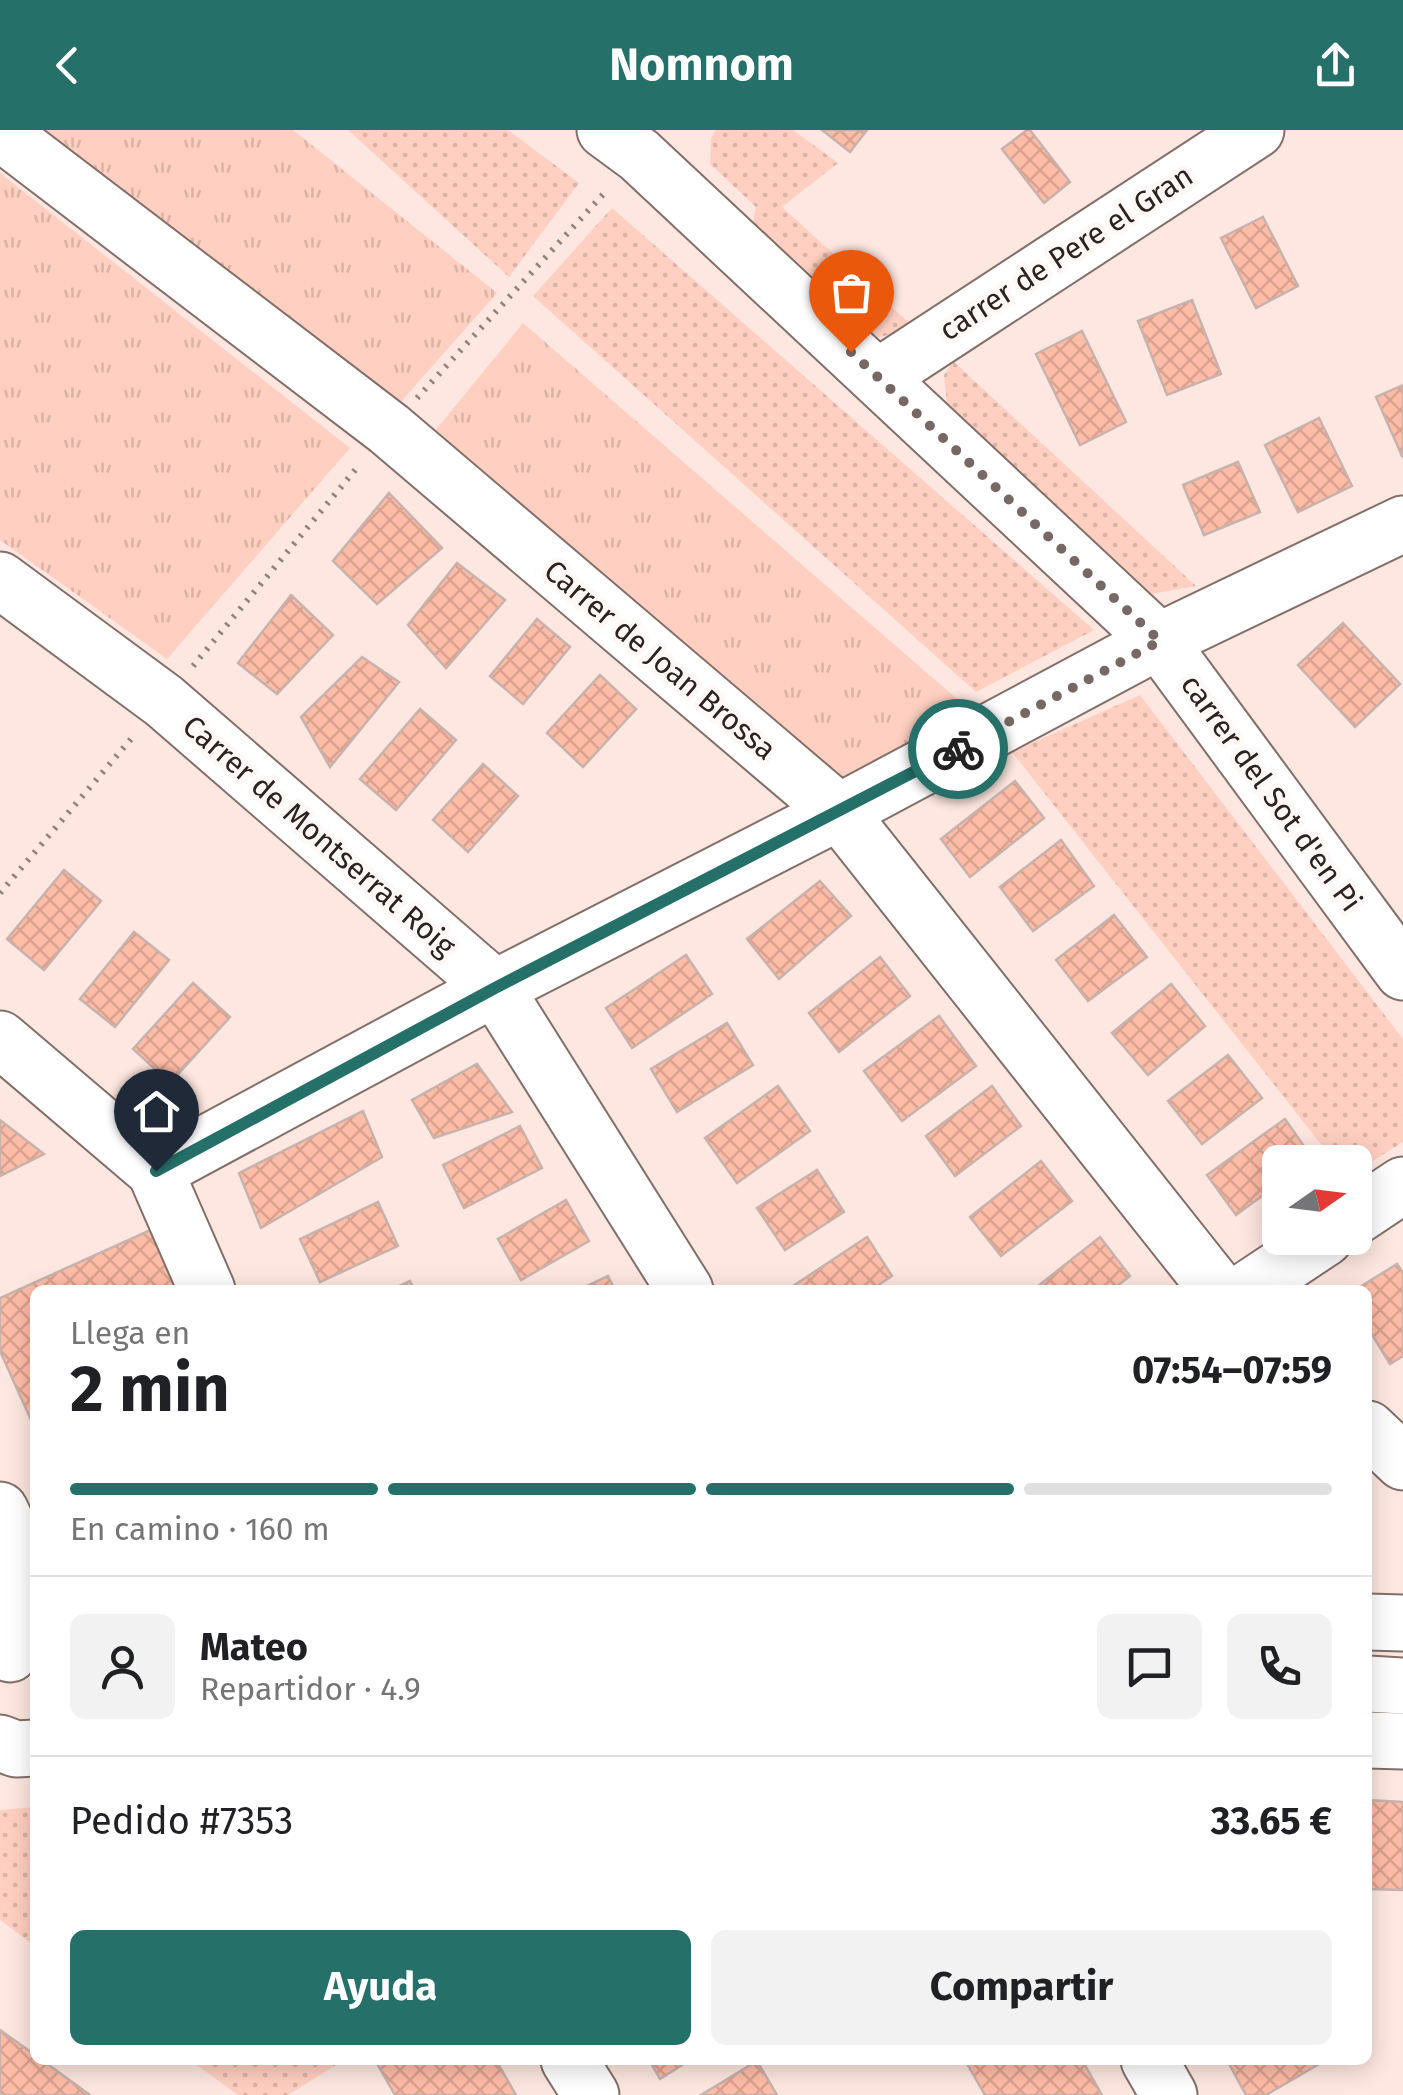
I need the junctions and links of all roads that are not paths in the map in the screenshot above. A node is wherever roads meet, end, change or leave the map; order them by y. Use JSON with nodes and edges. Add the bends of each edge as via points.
{"nodes":[{"id":1,"x":1256,"y":130,"type":"edge"},
{"id":2,"x":0,"y":132,"type":"edge"},
{"id":3,"x":635,"y":138,"type":"edge"},
{"id":4,"x":878,"y":377,"type":"junction"},
{"id":5,"x":1403,"y":524,"type":"edge"},
{"id":6,"x":0,"y":580,"type":"edge"},
{"id":7,"x":1160,"y":641,"type":"junction"},
{"id":8,"x":840,"y":812,"type":"junction"},
{"id":9,"x":1403,"y":972,"type":"edge"},
{"id":10,"x":495,"y":988,"type":"junction"},
{"id":11,"x":0,"y":1038,"type":"edge"},
{"id":12,"x":156,"y":1171,"type":"junction"},
{"id":13,"x":1403,"y":1185,"type":"edge"},
{"id":14,"x":1372,"y":1206,"type":"edge"},
{"id":15,"x":1300,"y":1255,"type":"edge"},
{"id":16,"x":206,"y":1285,"type":"edge"},
{"id":17,"x":682,"y":1285,"type":"edge"},
{"id":18,"x":1214,"y":1285,"type":"edge"},
{"id":19,"x":1254,"y":1285,"type":"edge"},
{"id":20,"x":1372,"y":1433,"type":"edge"},
{"id":21,"x":1403,"y":1462,"type":"edge"},
{"id":22,"x":0,"y":1510,"type":"edge"},
{"id":23,"x":1372,"y":1622,"type":"edge"},
{"id":24,"x":1403,"y":1623,"type":"edge"},
{"id":25,"x":10,"y":1640,"type":"edge"},
{"id":26,"x":1372,"y":1684,"type":"edge"},
{"id":27,"x":1403,"y":1686,"type":"edge"},
{"id":28,"x":1372,"y":1740,"type":"edge"},
{"id":29,"x":1403,"y":1741,"type":"edge"},
{"id":30,"x":0,"y":1743,"type":"edge"},
{"id":31,"x":30,"y":1749,"type":"edge"},
{"id":32,"x":30,"y":1771,"type":"edge"},
{"id":33,"x":0,"y":1774,"type":"edge"},
{"id":34,"x":572,"y":2065,"type":"edge"},
{"id":35,"x":1151,"y":2065,"type":"edge"},
{"id":36,"x":590,"y":2095,"type":"edge"},
{"id":37,"x":1168,"y":2095,"type":"edge"}],
"edges":[{"from":1,"to":4,"type":"street","name":"carrer de Pere el Gran"},
{"from":2,"to":8,"type":"street","name":"Carrer de Joan Brossa","via":[[389,429]]},
{"from":3,"to":4,"type":"street","name":"carrer del Sot d'en Pi"},
{"from":4,"to":7,"type":"street","name":"carrer del Sot d'en Pi"},
{"from":5,"to":7,"type":"street"},
{"from":6,"to":10,"type":"street","name":"Carrer de Montserrat Roig","via":[[164,701]]},
{"from":7,"to":8,"type":"street"},
{"from":7,"to":9,"type":"street","name":"carrer del Sot d'en Pi"},
{"from":8,"to":10,"type":"street"},
{"from":8,"to":18,"type":"street","name":"Carrer de Joan Brossa"},
{"from":10,"to":12,"type":"street"},
{"from":10,"to":17,"type":"street","name":"Carrer de Montserrat Roig"},
{"from":11,"to":12,"type":"street"},
{"from":12,"to":16,"type":"street"},
{"from":13,"to":14,"type":"street"},
{"from":15,"to":19,"type":"street"},
{"from":20,"to":21,"type":"street"},
{"from":22,"to":25,"type":"street","via":[[30,1572]]},
{"from":23,"to":24,"type":"street"},
{"from":26,"to":27,"type":"street"},
{"from":28,"to":29,"type":"street"},
{"from":30,"to":31,"type":"street"},
{"from":32,"to":33,"type":"street"},
{"from":34,"to":36,"type":"street"},
{"from":35,"to":37,"type":"street"}]}
